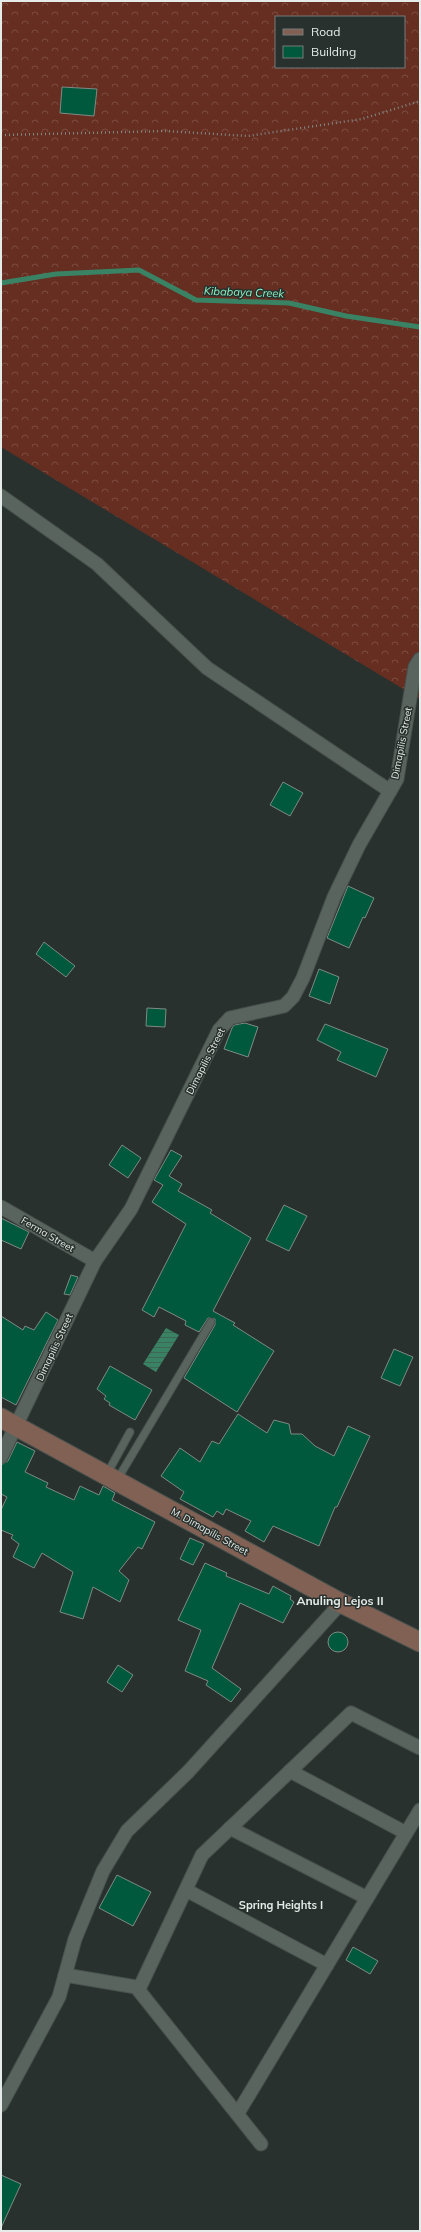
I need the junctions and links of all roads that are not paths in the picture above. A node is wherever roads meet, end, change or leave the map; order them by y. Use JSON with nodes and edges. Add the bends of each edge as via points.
{"nodes":[{"id":1,"x":1,"y":496,"type":"edge"},
{"id":2,"x":420,"y":658,"type":"edge"},
{"id":3,"x":390,"y":791,"type":"junction"},
{"id":4,"x":1,"y":1207,"type":"edge"},
{"id":5,"x":96,"y":1260,"type":"junction"},
{"id":6,"x":211,"y":1322,"type":"dead end"},
{"id":7,"x":9,"y":1422,"type":"edge"},
{"id":8,"x":130,"y":1432,"type":"dead end"},
{"id":9,"x":1,"y":1456,"type":"edge"},
{"id":10,"x":112,"y":1477,"type":"junction"},
{"id":11,"x":341,"y":1603,"type":"junction"},
{"id":12,"x":420,"y":1642,"type":"edge"},
{"id":13,"x":420,"y":1748,"type":"edge"},
{"id":14,"x":290,"y":1771,"type":"junction"},
{"id":15,"x":420,"y":1810,"type":"edge"},
{"id":16,"x":230,"y":1828,"type":"junction"},
{"id":17,"x":406,"y":1833,"type":"junction"},
{"id":18,"x":186,"y":1890,"type":"junction"},
{"id":19,"x":368,"y":1898,"type":"junction"},
{"id":20,"x":327,"y":1965,"type":"junction"},
{"id":21,"x":65,"y":1975,"type":"junction"},
{"id":22,"x":139,"y":1989,"type":"junction"},
{"id":23,"x":1,"y":2104,"type":"edge"},
{"id":24,"x":238,"y":2113,"type":"junction"},
{"id":25,"x":261,"y":2144,"type":"dead end"}],
"edges":[{"from":1,"to":3,"type":"street","via":[[97,564],[208,668]]},
{"from":2,"to":3,"type":"street","name":"Dimapilis Street","via":[[415,667],[397,779]]},
{"from":3,"to":5,"type":"street","name":"Dimapilis Street","via":[[334,897],[303,978],[293,997],[284,1006],[230,1018],[220,1030],[131,1209]]},
{"from":4,"to":5,"type":"street","name":"Ferma Street"},
{"from":5,"to":7,"type":"street","name":"Dimapilis Street"},
{"from":6,"to":10,"type":"lane"},
{"from":7,"to":9,"type":"street","name":"Dimapilis Street"},
{"from":7,"to":10,"type":"main road","name":"M. Dimapilis Street"},
{"from":8,"to":10,"type":"lane"},
{"from":10,"to":11,"type":"main road","name":"M. Dimapilis Street"},
{"from":11,"to":12,"type":"main road","name":"M. Dimapilis Street"},
{"from":11,"to":21,"type":"street","via":[[188,1772],[127,1831],[103,1871],[75,1939]]},
{"from":13,"to":14,"type":"street","via":[[351,1712]]},
{"from":14,"to":16,"type":"street"},
{"from":14,"to":17,"type":"street"},
{"from":15,"to":17,"type":"street"},
{"from":16,"to":18,"type":"street","via":[[202,1855]]},
{"from":16,"to":19,"type":"street"},
{"from":17,"to":19,"type":"street"},
{"from":18,"to":20,"type":"street"},
{"from":18,"to":22,"type":"street"},
{"from":19,"to":20,"type":"street"},
{"from":20,"to":24,"type":"street"},
{"from":21,"to":22,"type":"street"},
{"from":21,"to":23,"type":"street","via":[[59,1997]]},
{"from":22,"to":24,"type":"street"},
{"from":24,"to":25,"type":"street"}]}
